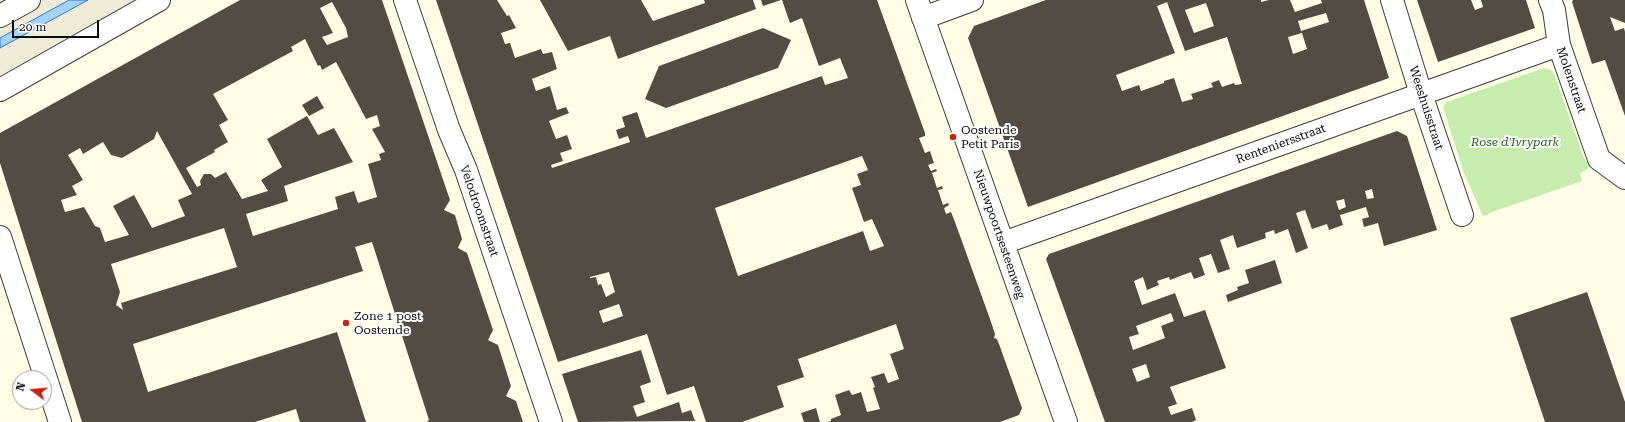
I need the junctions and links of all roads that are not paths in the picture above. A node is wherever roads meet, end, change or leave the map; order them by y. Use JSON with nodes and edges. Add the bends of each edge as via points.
{"nodes":[{"id":1,"x":29,"y":0,"type":"edge"},
{"id":2,"x":159,"y":0,"type":"edge"},
{"id":3,"x":405,"y":0,"type":"edge"},
{"id":4,"x":972,"y":0,"type":"edge"},
{"id":5,"x":1392,"y":0,"type":"edge"},
{"id":6,"x":1550,"y":0,"type":"edge"},
{"id":7,"x":920,"y":9,"type":"edge"},
{"id":8,"x":0,"y":16,"type":"edge"},
{"id":9,"x":1559,"y":46,"type":"junction"},
{"id":10,"x":0,"y":90,"type":"edge"},
{"id":11,"x":1421,"y":94,"type":"junction"},
{"id":12,"x":1625,"y":178,"type":"edge"},
{"id":13,"x":1462,"y":215,"type":"dead end"},
{"id":14,"x":0,"y":237,"type":"edge"},
{"id":15,"x":1003,"y":243,"type":"junction"},
{"id":16,"x":60,"y":422,"type":"edge"},
{"id":17,"x":551,"y":422,"type":"edge"},
{"id":18,"x":1066,"y":422,"type":"edge"}],
"edges":[{"from":1,"to":8,"type":"street"},
{"from":2,"to":10,"type":"street"},
{"from":3,"to":17,"type":"street","name":"Velodroomstraat","via":[[448,130],[466,170]]},
{"from":4,"to":7,"type":"street"},
{"from":5,"to":11,"type":"street","name":"Weeshuisstraat"},
{"from":6,"to":9,"type":"street","name":"Molenstraat","via":[[1554,10]]},
{"from":7,"to":15,"type":"street","name":"Nieuwpoortsesteenweg"},
{"from":9,"to":11,"type":"street","name":"Renteniersstraat"},
{"from":9,"to":12,"type":"street","name":"Molenstraat","via":[[1599,159]]},
{"from":11,"to":13,"type":"street","name":"Weeshuisstraat"},
{"from":11,"to":15,"type":"street","name":"Renteniersstraat"},
{"from":14,"to":16,"type":"street"},
{"from":15,"to":18,"type":"street","name":"Nieuwpoortsesteenweg"}]}
